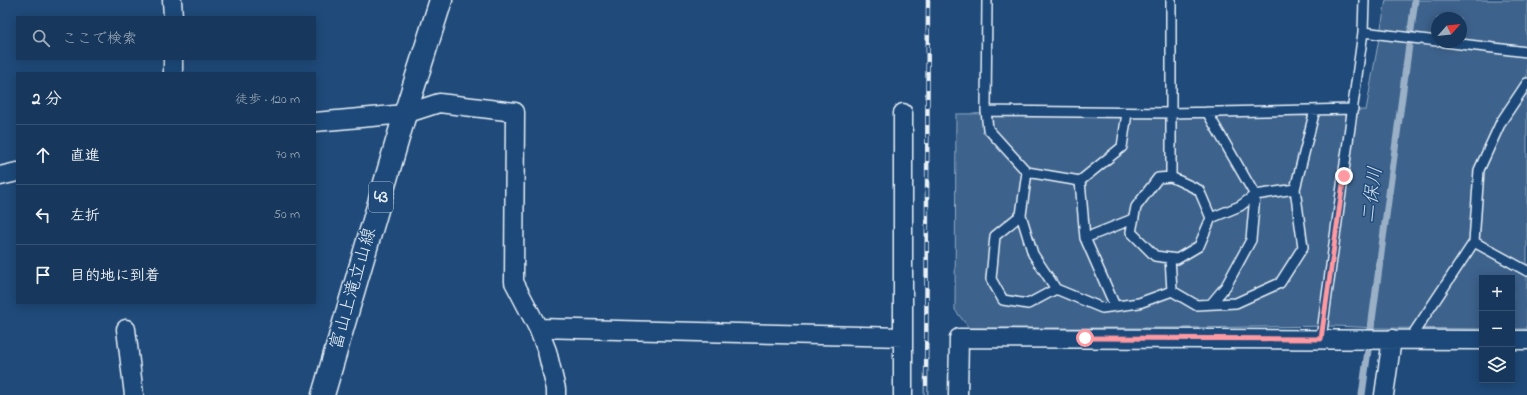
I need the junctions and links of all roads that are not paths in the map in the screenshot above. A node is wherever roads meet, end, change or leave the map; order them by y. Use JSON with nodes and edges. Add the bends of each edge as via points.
{"nodes":[{"id":1,"x":172,"y":0,"type":"edge"},
{"id":2,"x":441,"y":0,"type":"edge"},
{"id":3,"x":987,"y":0,"type":"edge"},
{"id":4,"x":1171,"y":0,"type":"edge"},
{"id":5,"x":1364,"y":0,"type":"edge"},
{"id":6,"x":173,"y":16,"type":"edge"},
{"id":7,"x":1363,"y":32,"type":"junction"},
{"id":8,"x":1431,"y":40,"type":"edge"},
{"id":9,"x":1467,"y":45,"type":"edge"},
{"id":10,"x":1527,"y":52,"type":"edge"},
{"id":11,"x":173,"y":60,"type":"edge"},
{"id":12,"x":173,"y":72,"type":"edge"},
{"id":13,"x":1527,"y":83,"type":"edge"},
{"id":14,"x":1353,"y":109,"type":"junction"},
{"id":15,"x":1315,"y":110,"type":"junction"},
{"id":16,"x":986,"y":111,"type":"junction"},
{"id":17,"x":903,"y":112,"type":"dead end"},
{"id":18,"x":1208,"y":112,"type":"junction"},
{"id":19,"x":1127,"y":113,"type":"junction"},
{"id":20,"x":1171,"y":113,"type":"junction"},
{"id":21,"x":405,"y":114,"type":"junction"},
{"id":22,"x":316,"y":122,"type":"edge"},
{"id":23,"x":16,"y":172,"type":"edge"},
{"id":24,"x":1027,"y":172,"type":"junction"},
{"id":25,"x":0,"y":176,"type":"edge"},
{"id":26,"x":1171,"y":177,"type":"junction"},
{"id":27,"x":1080,"y":181,"type":"junction"},
{"id":28,"x":1295,"y":189,"type":"junction"},
{"id":29,"x":1255,"y":195,"type":"junction"},
{"id":30,"x":1020,"y":215,"type":"junction"},
{"id":31,"x":1211,"y":218,"type":"junction"},
{"id":32,"x":1133,"y":219,"type":"junction"},
{"id":33,"x":1085,"y":238,"type":"junction"},
{"id":34,"x":1474,"y":242,"type":"junction"},
{"id":35,"x":1170,"y":258,"type":"junction"},
{"id":36,"x":1527,"y":271,"type":"edge"},
{"id":37,"x":1056,"y":290,"type":"junction"},
{"id":38,"x":1172,"y":291,"type":"junction"},
{"id":39,"x":1211,"y":304,"type":"junction"},
{"id":40,"x":1115,"y":306,"type":"junction"},
{"id":41,"x":126,"y":328,"type":"dead end"},
{"id":42,"x":538,"y":328,"type":"junction"},
{"id":43,"x":903,"y":337,"type":"junction"},
{"id":44,"x":1321,"y":339,"type":"junction"},
{"id":45,"x":1401,"y":340,"type":"junction"},
{"id":46,"x":1479,"y":340,"type":"edge"},
{"id":47,"x":1515,"y":340,"type":"edge"},
{"id":48,"x":1527,"y":340,"type":"edge"},
{"id":49,"x":134,"y":395,"type":"edge"},
{"id":50,"x":323,"y":395,"type":"edge"},
{"id":51,"x":556,"y":395,"type":"edge"},
{"id":52,"x":902,"y":395,"type":"edge"},
{"id":53,"x":958,"y":395,"type":"edge"},
{"id":54,"x":1384,"y":395,"type":"edge"}],
"edges":[{"from":1,"to":6,"type":"street"},
{"from":2,"to":21,"type":"main road","name":"富山上滝立山線","number":"43"},
{"from":3,"to":16,"type":"lane"},
{"from":4,"to":20,"type":"lane"},
{"from":5,"to":7,"type":"lane"},
{"from":7,"to":8,"type":"lane"},
{"from":7,"to":14,"type":"lane"},
{"from":9,"to":10,"type":"lane"},
{"from":11,"to":12,"type":"street"},
{"from":13,"to":34,"type":"lane","via":[[1501,122],[1479,170]]},
{"from":14,"to":15,"type":"lane"},
{"from":14,"to":44,"type":"lane"},
{"from":15,"to":18,"type":"lane"},
{"from":15,"to":28,"type":"lane"},
{"from":16,"to":19,"type":"lane"},
{"from":16,"to":24,"type":"lane","via":[[988,129]]},
{"from":17,"to":43,"type":"street"},
{"from":18,"to":20,"type":"lane"},
{"from":18,"to":29,"type":"lane"},
{"from":19,"to":20,"type":"lane"},
{"from":19,"to":27,"type":"lane","via":[[1122,147]]},
{"from":20,"to":26,"type":"lane"},
{"from":21,"to":22,"type":"street"},
{"from":21,"to":42,"type":"street","via":[[439,103],[515,112],[514,282]]},
{"from":21,"to":50,"type":"main road","name":"富山上滝立山線","number":"43"},
{"from":23,"to":25,"type":"street"},
{"from":24,"to":27,"type":"lane"},
{"from":24,"to":30,"type":"lane"},
{"from":26,"to":31,"type":"lane","via":[[1198,190]]},
{"from":26,"to":32,"type":"lane","via":[[1158,178],[1136,207]]},
{"from":27,"to":33,"type":"lane"},
{"from":28,"to":29,"type":"lane"},
{"from":28,"to":39,"type":"lane","via":[[1303,247],[1280,283],[1236,304]]},
{"from":29,"to":31,"type":"lane","via":[[1240,206]]},
{"from":29,"to":39,"type":"lane","via":[[1251,240],[1226,286]]},
{"from":30,"to":37,"type":"lane","via":[[1033,254]]},
{"from":30,"to":37,"type":"lane","via":[[995,236],[991,278],[1003,300],[1028,304]]},
{"from":31,"to":35,"type":"lane","via":[[1199,246],[1177,259]]},
{"from":32,"to":33,"type":"lane"},
{"from":32,"to":35,"type":"lane","via":[[1131,232],[1155,256]]},
{"from":33,"to":40,"type":"lane"},
{"from":34,"to":36,"type":"lane"},
{"from":34,"to":45,"type":"lane"},
{"from":35,"to":38,"type":"lane"},
{"from":37,"to":40,"type":"lane","via":[[1102,308]]},
{"from":38,"to":39,"type":"lane","via":[[1196,305]]},
{"from":38,"to":40,"type":"lane","via":[[1139,303]]},
{"from":41,"to":49,"type":"street"},
{"from":42,"to":43,"type":"street"},
{"from":42,"to":51,"type":"street","via":[[547,351]]},
{"from":43,"to":52,"type":"street"},
{"from":44,"to":45,"type":"street"},
{"from":44,"to":53,"type":"street","via":[[959,338]]},
{"from":45,"to":46,"type":"street"},
{"from":45,"to":54,"type":"street"},
{"from":47,"to":48,"type":"street"}]}
